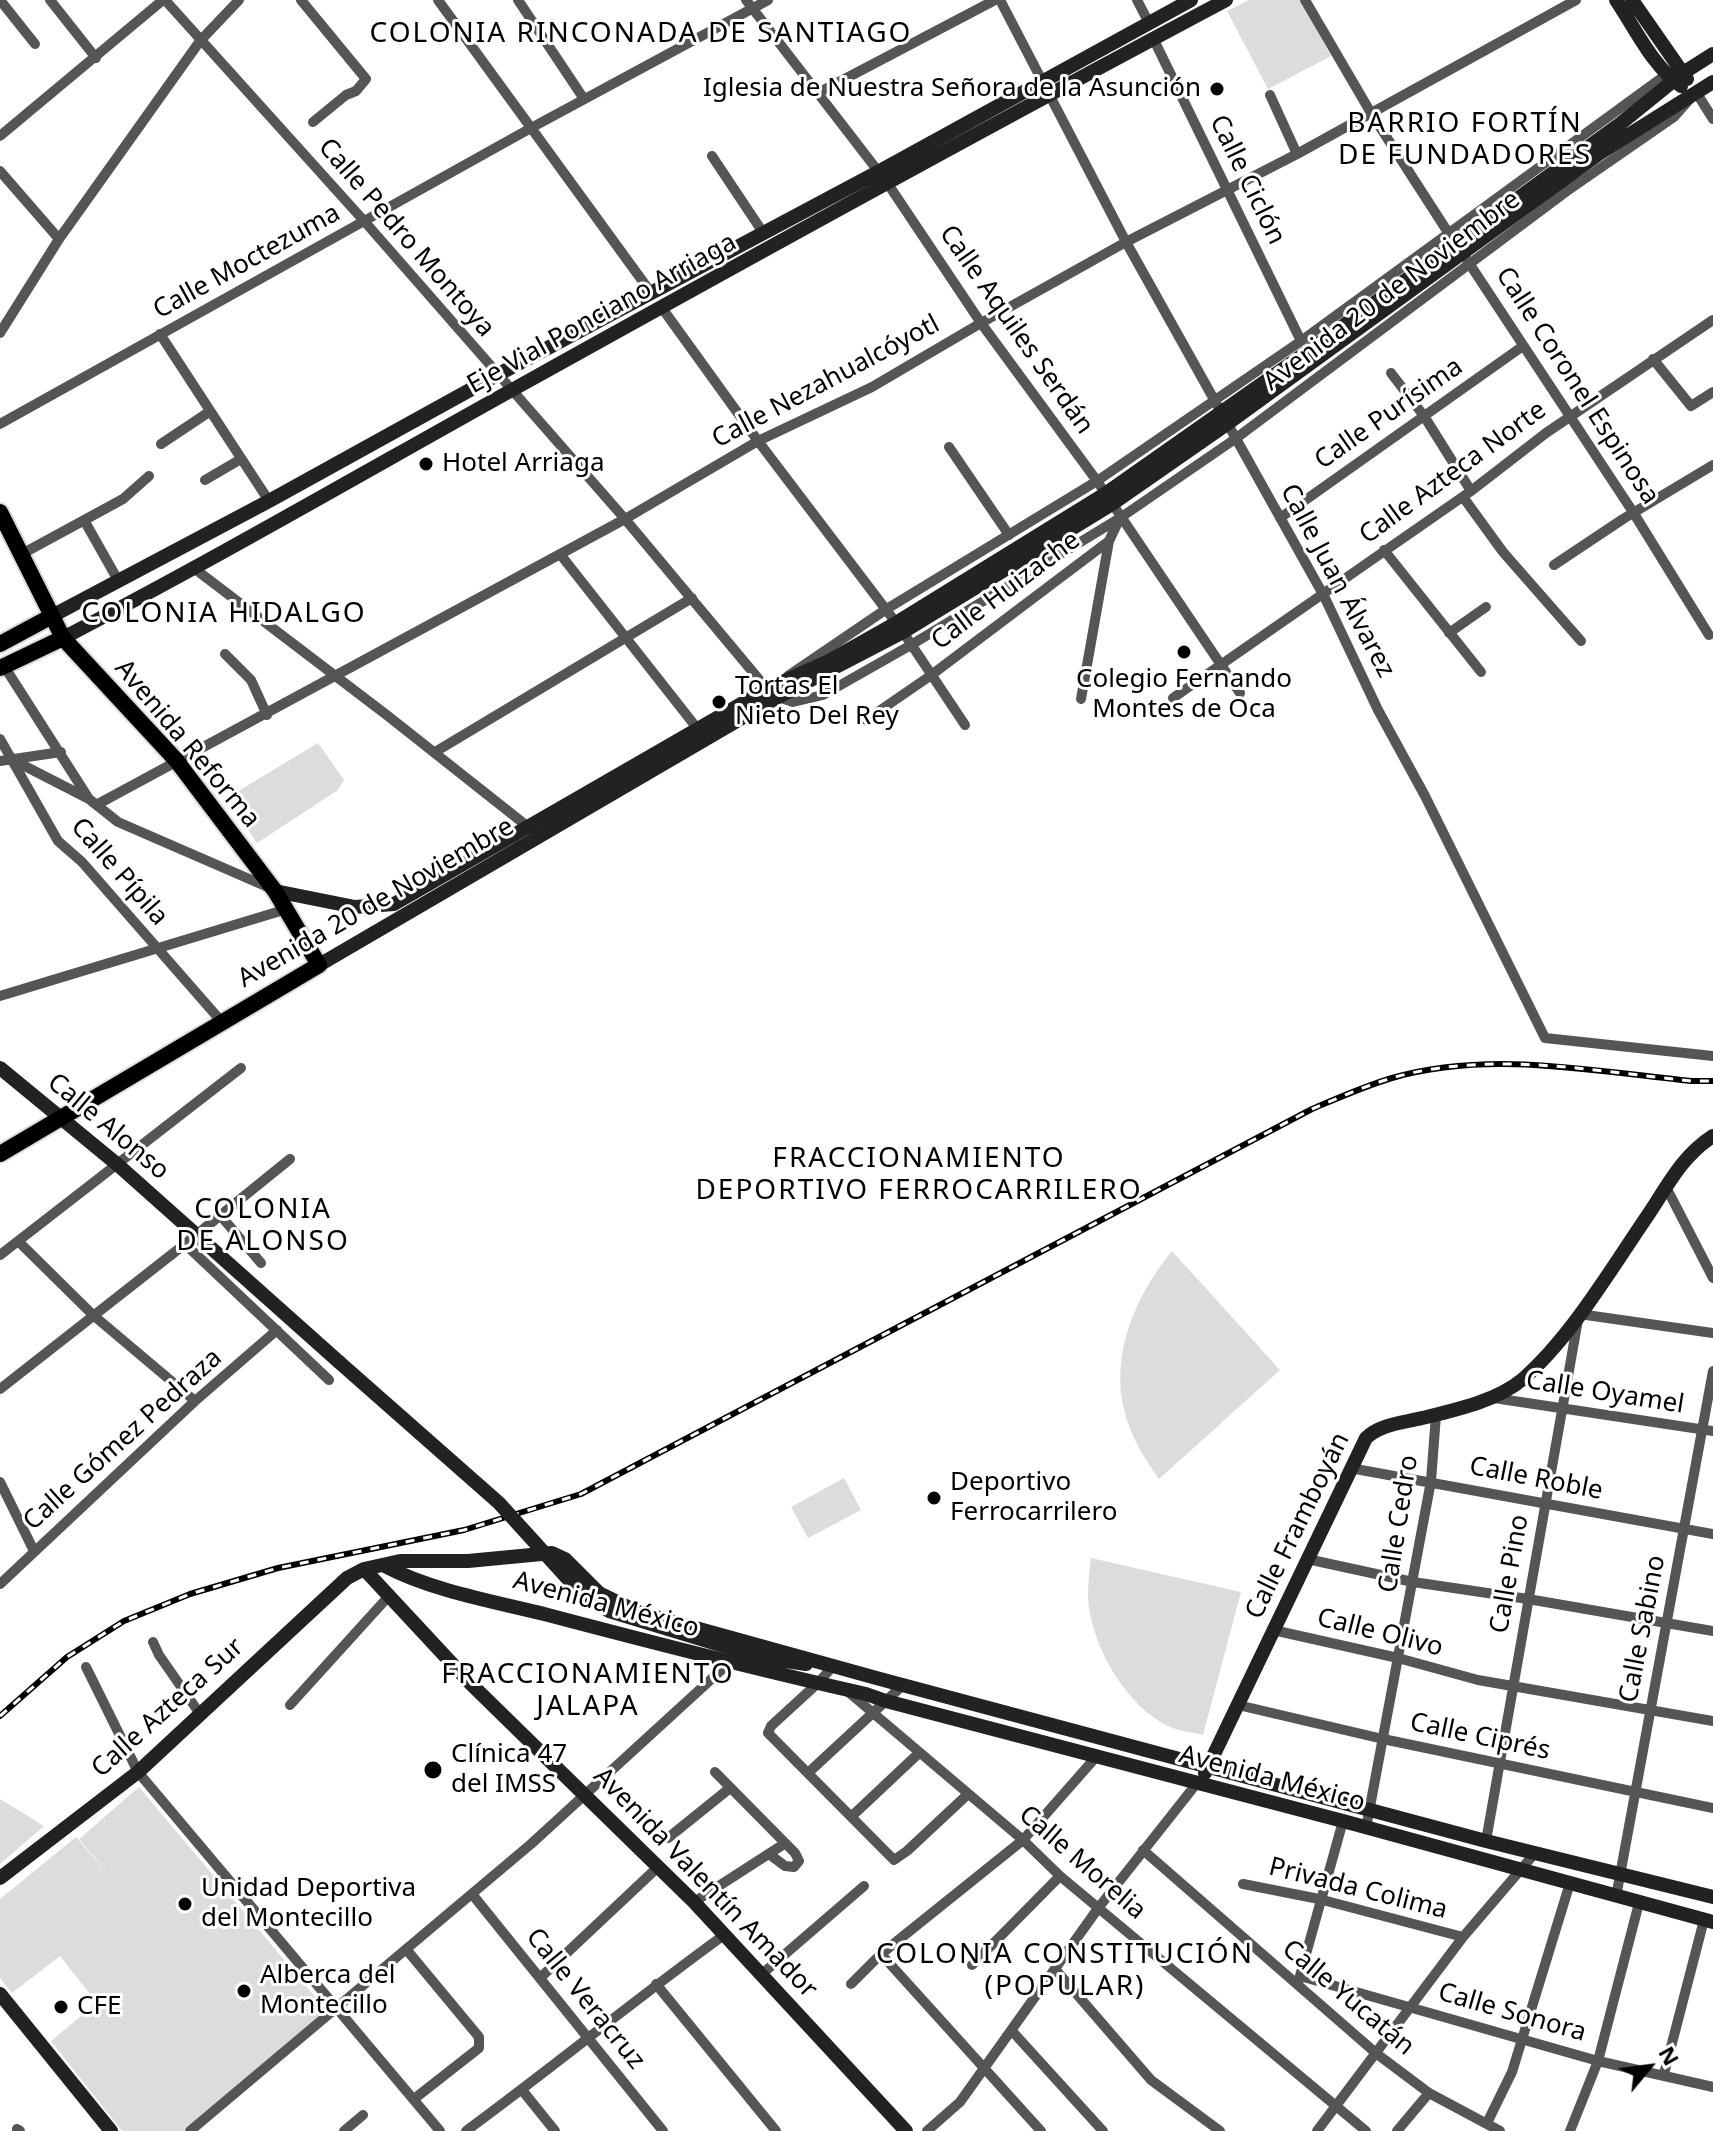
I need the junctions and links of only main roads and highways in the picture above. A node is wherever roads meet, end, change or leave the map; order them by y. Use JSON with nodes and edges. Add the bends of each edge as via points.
{"nodes":[{"id":1,"x":0,"y":512,"type":"edge"},
{"id":2,"x":52,"y":616,"type":"junction"},
{"id":3,"x":63,"y":638,"type":"junction"},
{"id":4,"x":0,"y":644,"type":"edge"},
{"id":5,"x":2,"y":667,"type":"edge"},
{"id":6,"x":319,"y":965,"type":"joint"},
{"id":7,"x":0,"y":1154,"type":"edge"}],
"edges":[{"from":1,"to":2,"type":"main road","name":"Avenida Reforma"},
{"from":2,"to":3,"type":"main road","name":"Avenida Reforma"},
{"from":2,"to":4,"type":"main road","name":"Eje Vial Ponciano Arriaga"},
{"from":3,"to":5,"type":"main road","name":"Eje Vial Ponciano Arriaga"},
{"from":3,"to":6,"type":"main road","name":"Avenida Reforma","via":[[176,760],[275,891]]},
{"from":6,"to":7,"type":"main road","name":"Avenida 20 de Noviembre"}]}
